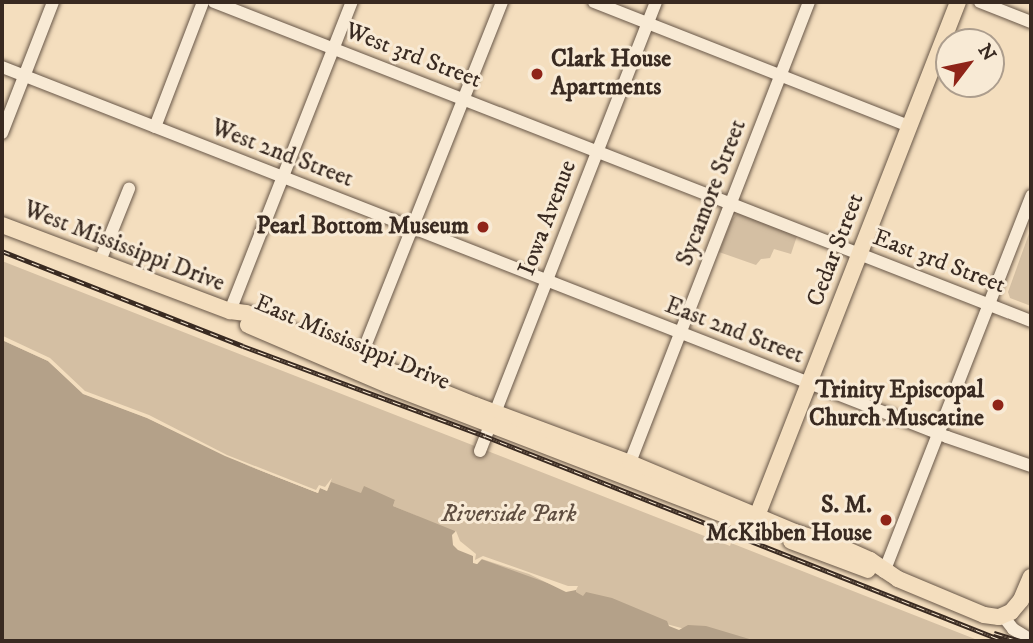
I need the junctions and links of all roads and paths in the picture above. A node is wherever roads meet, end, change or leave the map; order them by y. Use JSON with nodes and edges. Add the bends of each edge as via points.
{"nodes":[{"id":1,"x":53,"y":2,"type":"edge"},
{"id":2,"x":203,"y":2,"type":"edge"},
{"id":3,"x":214,"y":2,"type":"edge"},
{"id":4,"x":352,"y":2,"type":"edge"},
{"id":5,"x":502,"y":2,"type":"edge"},
{"id":6,"x":594,"y":2,"type":"edge"},
{"id":7,"x":656,"y":2,"type":"edge"},
{"id":8,"x":809,"y":2,"type":"edge"},
{"id":9,"x":958,"y":2,"type":"edge"},
{"id":10,"x":980,"y":2,"type":"edge"},
{"id":11,"x":1031,"y":22,"type":"edge"},
{"id":12,"x":648,"y":23,"type":"junction"},
{"id":13,"x":334,"y":48,"type":"junction"},
{"id":14,"x":2,"y":67,"type":"edge"},
{"id":15,"x":780,"y":75,"type":"junction"},
{"id":16,"x":25,"y":77,"type":"junction"},
{"id":17,"x":464,"y":99,"type":"junction"},
{"id":18,"x":909,"y":126,"type":"junction"},
{"id":19,"x":155,"y":127,"type":"junction"},
{"id":20,"x":2,"y":133,"type":"edge"},
{"id":21,"x":596,"y":150,"type":"junction"},
{"id":22,"x":283,"y":176,"type":"junction"},
{"id":23,"x":130,"y":189,"type":"dead end"},
{"id":24,"x":1031,"y":196,"type":"edge"},
{"id":25,"x":731,"y":203,"type":"junction"},
{"id":26,"x":2,"y":225,"type":"edge"},
{"id":27,"x":413,"y":227,"type":"junction"},
{"id":28,"x":860,"y":254,"type":"junction"},
{"id":29,"x":100,"y":261,"type":"junction"},
{"id":30,"x":547,"y":280,"type":"junction"},
{"id":31,"x":989,"y":304,"type":"junction"},
{"id":32,"x":230,"y":312,"type":"junction"},
{"id":33,"x":1031,"y":321,"type":"edge"},
{"id":34,"x":680,"y":332,"type":"junction"},
{"id":35,"x":357,"y":365,"type":"junction"},
{"id":36,"x":809,"y":383,"type":"junction"},
{"id":37,"x":491,"y":418,"type":"junction"},
{"id":38,"x":938,"y":434,"type":"junction"},
{"id":39,"x":480,"y":451,"type":"dead end"},
{"id":40,"x":1029,"y":468,"type":"edge"},
{"id":41,"x":627,"y":470,"type":"junction"},
{"id":42,"x":757,"y":516,"type":"junction"},
{"id":43,"x":884,"y":572,"type":"junction"},
{"id":44,"x":1031,"y":577,"type":"edge"},
{"id":45,"x":1003,"y":616,"type":"junction"},
{"id":46,"x":1031,"y":640,"type":"edge"}],
"edges":[{"from":1,"to":16,"type":"street"},
{"from":2,"to":19,"type":"street"},
{"from":3,"to":13,"type":"street","name":"West 3rd Street"},
{"from":4,"to":13,"type":"street"},
{"from":5,"to":17,"type":"street"},
{"from":6,"to":12,"type":"street"},
{"from":7,"to":12,"type":"street","name":"Iowa Avenue"},
{"from":8,"to":15,"type":"street","name":"Sycamore Street"},
{"from":9,"to":18,"type":"main road","name":"Cedar Street"},
{"from":10,"to":11,"type":"street"},
{"from":12,"to":15,"type":"street"},
{"from":12,"to":21,"type":"street","name":"Iowa Avenue"},
{"from":13,"to":17,"type":"street","name":"West 3rd Street"},
{"from":13,"to":22,"type":"street"},
{"from":14,"to":16,"type":"street","name":"West 2nd Street"},
{"from":15,"to":18,"type":"street"},
{"from":15,"to":25,"type":"street","name":"Sycamore Street"},
{"from":16,"to":19,"type":"street","name":"West 2nd Street"},
{"from":16,"to":20,"type":"street"},
{"from":17,"to":21,"type":"street","name":"West 3rd Street"},
{"from":17,"to":27,"type":"street"},
{"from":18,"to":28,"type":"main road","name":"Cedar Street"},
{"from":19,"to":22,"type":"street","name":"West 2nd Street"},
{"from":21,"to":25,"type":"street","name":"East 3rd Street"},
{"from":21,"to":30,"type":"street","name":"Iowa Avenue"},
{"from":22,"to":27,"type":"street","name":"West 2nd Street"},
{"from":22,"to":32,"type":"street"},
{"from":23,"to":29,"type":"street"},
{"from":24,"to":31,"type":"street"},
{"from":25,"to":28,"type":"street","name":"East 3rd Street"},
{"from":25,"to":34,"type":"street","name":"Sycamore Street"},
{"from":26,"to":29,"type":"main road","name":"West Mississippi Drive"},
{"from":27,"to":30,"type":"street","name":"West 2nd Street"},
{"from":27,"to":35,"type":"street"},
{"from":28,"to":31,"type":"street","name":"East 3rd Street"},
{"from":28,"to":36,"type":"main road","name":"Cedar Street"},
{"from":29,"to":32,"type":"main road","name":"West Mississippi Drive"},
{"from":30,"to":34,"type":"street","name":"East 2nd Street"},
{"from":30,"to":37,"type":"street","name":"Iowa Avenue"},
{"from":31,"to":33,"type":"street","name":"East 3rd Street"},
{"from":31,"to":38,"type":"street"},
{"from":32,"to":35,"type":"main road","name":"East Mississippi Drive","via":[[246,313]]},
{"from":34,"to":36,"type":"street","name":"East 2nd Street"},
{"from":34,"to":41,"type":"street","name":"Sycamore Street"},
{"from":35,"to":37,"type":"main road","name":"East Mississippi Drive"},
{"from":36,"to":38,"type":"street","name":"East 2nd Street"},
{"from":36,"to":42,"type":"main road","name":"Cedar Street"},
{"from":37,"to":39,"type":"street","name":"Iowa Avenue"},
{"from":37,"to":41,"type":"main road","name":"East Mississippi Drive"},
{"from":38,"to":40,"type":"street","name":"East 2nd Street"},
{"from":38,"to":43,"type":"street"},
{"from":41,"to":42,"type":"main road","name":"East Mississippi Drive"},
{"from":41,"to":43,"type":"main road","name":"East Mississippi Drive","via":[[866,569]]},
{"from":42,"to":43,"type":"main road","name":"East Mississippi Drive","via":[[870,560]]},
{"from":43,"to":45,"type":"main road","name":"East Mississippi Drive","via":[[974,611]]},
{"from":44,"to":45,"type":"main road","via":[[1015,608]]},
{"from":45,"to":46,"type":"street","name":"East Mississippi Drive"}]}
